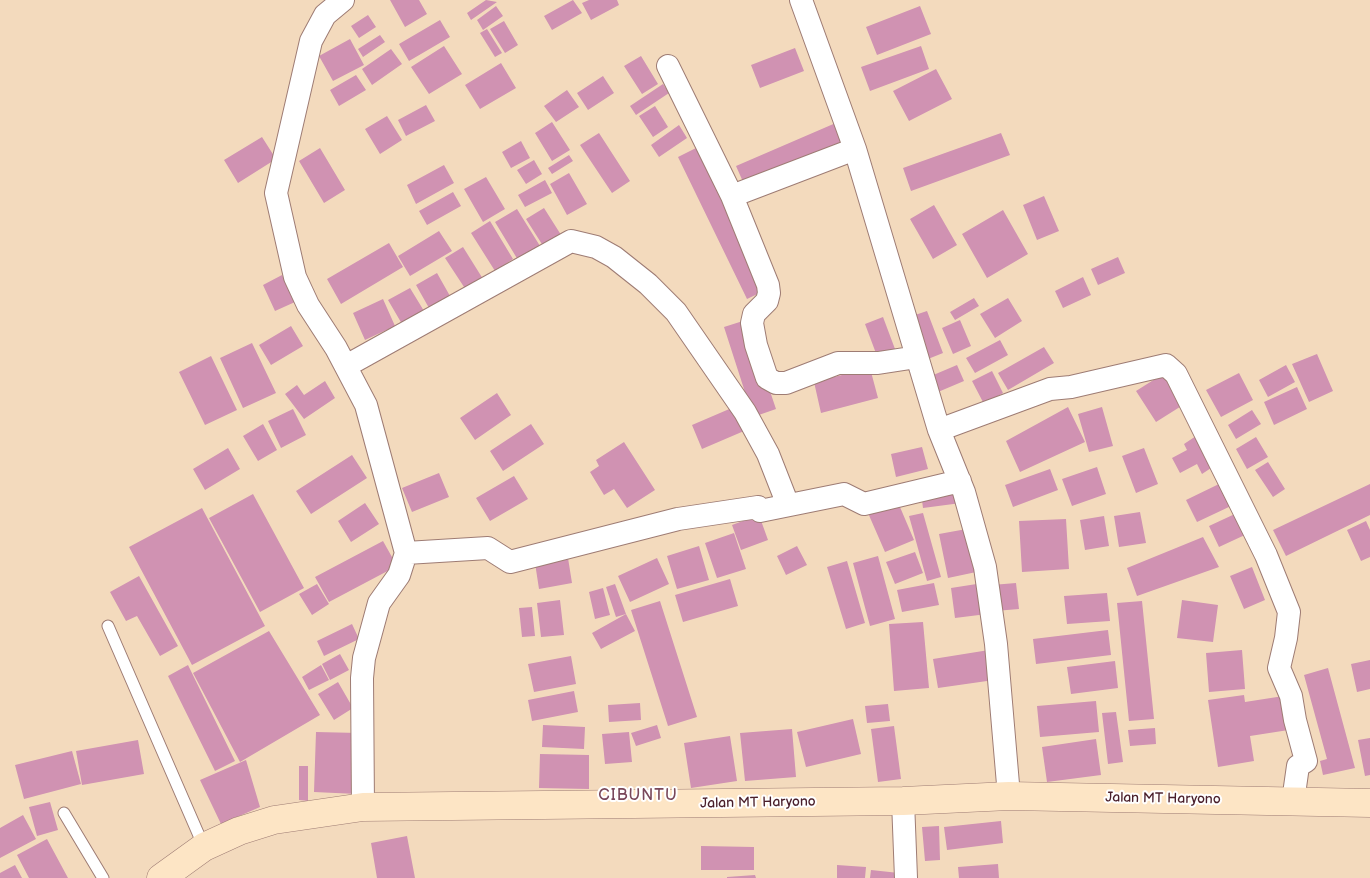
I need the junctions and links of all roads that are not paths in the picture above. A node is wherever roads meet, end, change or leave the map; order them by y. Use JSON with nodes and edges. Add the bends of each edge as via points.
{"nodes":[{"id":1,"x":343,"y":0,"type":"edge"},
{"id":2,"x":801,"y":0,"type":"edge"},
{"id":3,"x":668,"y":66,"type":"dead end"},
{"id":4,"x":855,"y":149,"type":"junction"},
{"id":5,"x":732,"y":196,"type":"junction"},
{"id":6,"x":917,"y":357,"type":"junction"},
{"id":7,"x":346,"y":366,"type":"junction"},
{"id":8,"x":940,"y":430,"type":"junction"},
{"id":9,"x":960,"y":481,"type":"junction"},
{"id":10,"x":788,"y":505,"type":"junction"},
{"id":11,"x":406,"y":553,"type":"junction"},
{"id":12,"x":108,"y":626,"type":"dead end"},
{"id":13,"x":1009,"y":796,"type":"junction"},
{"id":14,"x":903,"y":801,"type":"junction"},
{"id":15,"x":1293,"y":801,"type":"junction"},
{"id":16,"x":1370,"y":803,"type":"edge"},
{"id":17,"x":363,"y":807,"type":"junction"},
{"id":18,"x":64,"y":813,"type":"dead end"},
{"id":19,"x":204,"y":847,"type":"junction"},
{"id":20,"x":103,"y":878,"type":"edge"},
{"id":21,"x":161,"y":878,"type":"edge"},
{"id":22,"x":906,"y":878,"type":"edge"}],
"edges":[{"from":1,"to":7,"type":"street","via":[[325,15],[312,41],[276,193],[295,278]]},
{"from":2,"to":4,"type":"street"},
{"from":3,"to":5,"type":"street"},
{"from":4,"to":5,"type":"street"},
{"from":4,"to":6,"type":"street"},
{"from":5,"to":6,"type":"street","via":[[769,293],[767,301],[754,314],[752,323],[767,378],[776,383],[786,383],[838,363],[878,363]]},
{"from":6,"to":8,"type":"street"},
{"from":7,"to":10,"type":"street","via":[[571,241],[596,247],[648,284],[676,312],[745,412],[768,454]]},
{"from":7,"to":11,"type":"street","via":[[366,405]]},
{"from":8,"to":9,"type":"street"},
{"from":8,"to":15,"type":"street","via":[[1050,389],[1166,365],[1176,374],[1266,555],[1289,612],[1279,668],[1291,696],[1306,761],[1298,766]]},
{"from":9,"to":10,"type":"street","via":[[864,504],[844,494]]},
{"from":9,"to":13,"type":"street","via":[[985,567],[996,644]]},
{"from":10,"to":11,"type":"street","via":[[678,519],[510,562],[488,548]]},
{"from":11,"to":17,"type":"street","via":[[398,575],[379,603],[364,658]]},
{"from":12,"to":19,"type":"lane"},
{"from":13,"to":14,"type":"main road","name":"Jalan MT Haryono"},
{"from":13,"to":15,"type":"main road","name":"Jalan MT Haryono"},
{"from":14,"to":17,"type":"main road","name":"Jalan MT Haryono"},
{"from":14,"to":22,"type":"street"},
{"from":15,"to":16,"type":"main road","name":"Jalan MT Haryono"},
{"from":17,"to":19,"type":"main road","name":"Jalan MT Haryono","via":[[274,820]]},
{"from":18,"to":20,"type":"lane"},
{"from":19,"to":21,"type":"main road","name":"Jalan MT Haryono"}]}
